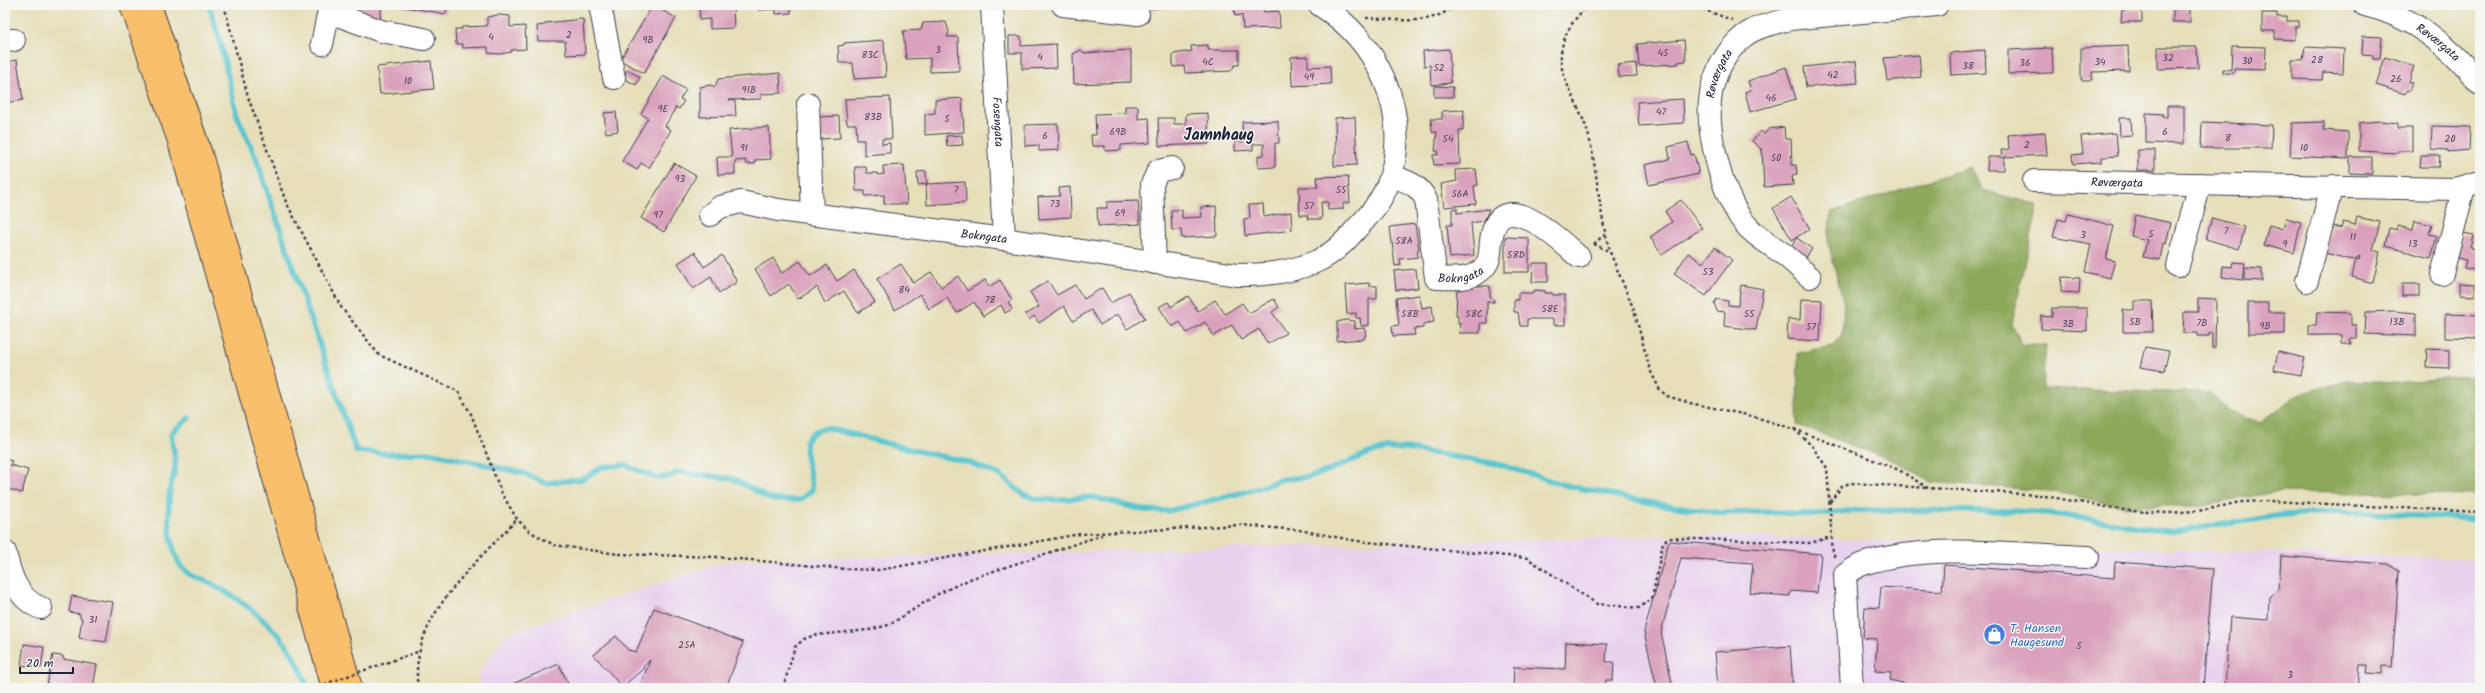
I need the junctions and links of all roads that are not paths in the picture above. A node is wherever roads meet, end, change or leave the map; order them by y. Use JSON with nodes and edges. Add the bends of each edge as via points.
{"nodes":[{"id":1,"x":131,"y":5,"type":"edge"},
{"id":2,"x":150,"y":5,"type":"edge"},
{"id":3,"x":600,"y":5,"type":"edge"},
{"id":4,"x":992,"y":5,"type":"edge"},
{"id":5,"x":1063,"y":5,"type":"edge"},
{"id":6,"x":1320,"y":5,"type":"edge"},
{"id":7,"x":1937,"y":5,"type":"edge"},
{"id":8,"x":2365,"y":5,"type":"edge"},
{"id":9,"x":330,"y":9,"type":"edge"},
{"id":10,"x":1138,"y":14,"type":"dead end"},
{"id":11,"x":424,"y":39,"type":"dead end"},
{"id":12,"x":322,"y":44,"type":"dead end"},
{"id":13,"x":614,"y":78,"type":"dead end"},
{"id":14,"x":2480,"y":84,"type":"edge"},
{"id":15,"x":808,"y":104,"type":"dead end"},
{"id":16,"x":1172,"y":168,"type":"dead end"},
{"id":17,"x":1391,"y":176,"type":"junction"},
{"id":18,"x":2034,"y":181,"type":"dead end"},
{"id":19,"x":2200,"y":184,"type":"junction"},
{"id":20,"x":2472,"y":184,"type":"edge"},
{"id":21,"x":2332,"y":186,"type":"junction"},
{"id":22,"x":710,"y":215,"type":"dead end"},
{"id":23,"x":812,"y":215,"type":"junction"},
{"id":24,"x":1004,"y":239,"type":"junction"},
{"id":25,"x":1586,"y":250,"type":"road end"},
{"id":26,"x":1155,"y":263,"type":"junction"},
{"id":27,"x":2178,"y":266,"type":"dead end"},
{"id":28,"x":2442,"y":274,"type":"dead end"},
{"id":29,"x":1810,"y":277,"type":"dead end"},
{"id":30,"x":2306,"y":281,"type":"dead end"},
{"id":31,"x":5,"y":552,"type":"edge"},
{"id":32,"x":2088,"y":558,"type":"dead end"},
{"id":33,"x":41,"y":608,"type":"dead end"},
{"id":34,"x":333,"y":688,"type":"edge"},
{"id":35,"x":351,"y":688,"type":"edge"},
{"id":36,"x":1852,"y":688,"type":"edge"}],
"edges":[{"from":1,"to":34,"type":"main road","via":[[178,138]]},
{"from":2,"to":35,"type":"main road","via":[[201,154]]},
{"from":3,"to":13,"type":"street"},
{"from":4,"to":24,"type":"street","name":"Fosengata"},
{"from":5,"to":10,"type":"street"},
{"from":6,"to":17,"type":"street","name":"Bokngata","via":[[1334,14],[1367,46],[1389,88],[1395,123],[1395,151]]},
{"from":7,"to":29,"type":"street","name":"Røværgata","via":[[1790,19],[1757,29],[1745,36],[1727,54],[1715,76],[1710,102],[1712,140],[1722,178],[1742,220],[1755,234]]},
{"from":8,"to":14,"type":"street","name":"Røværgata","via":[[2407,20],[2429,34],[2462,63]]},
{"from":9,"to":11,"type":"street","via":[[381,30]]},
{"from":9,"to":12,"type":"street"},
{"from":15,"to":23,"type":"street"},
{"from":16,"to":26,"type":"street","via":[[1158,171],[1152,184]]},
{"from":17,"to":25,"type":"street","name":"Bokngata","via":[[1416,186],[1424,196],[1436,278],[1466,278],[1482,270],[1490,254],[1495,226],[1506,215],[1514,214],[1528,218]]},
{"from":17,"to":26,"type":"street","name":"Bokngata","via":[[1365,220],[1346,240],[1316,262],[1274,274],[1237,275]]},
{"from":18,"to":19,"type":"street","name":"Røværgata"},
{"from":19,"to":21,"type":"street","name":"Røværgata"},
{"from":19,"to":27,"type":"street"},
{"from":20,"to":21,"type":"street","name":"Røværgata"},
{"from":20,"to":28,"type":"street","name":"Røværgata"},
{"from":21,"to":30,"type":"street"},
{"from":22,"to":23,"type":"street","name":"Bokngata","via":[[720,208],[741,202]]},
{"from":23,"to":24,"type":"street","name":"Bokngata"},
{"from":24,"to":26,"type":"street","name":"Bokngata"},
{"from":31,"to":33,"type":"street","via":[[20,593],[32,605]]},
{"from":32,"to":36,"type":"street","via":[[1952,552],[1912,554],[1862,564],[1845,575]]}]}
